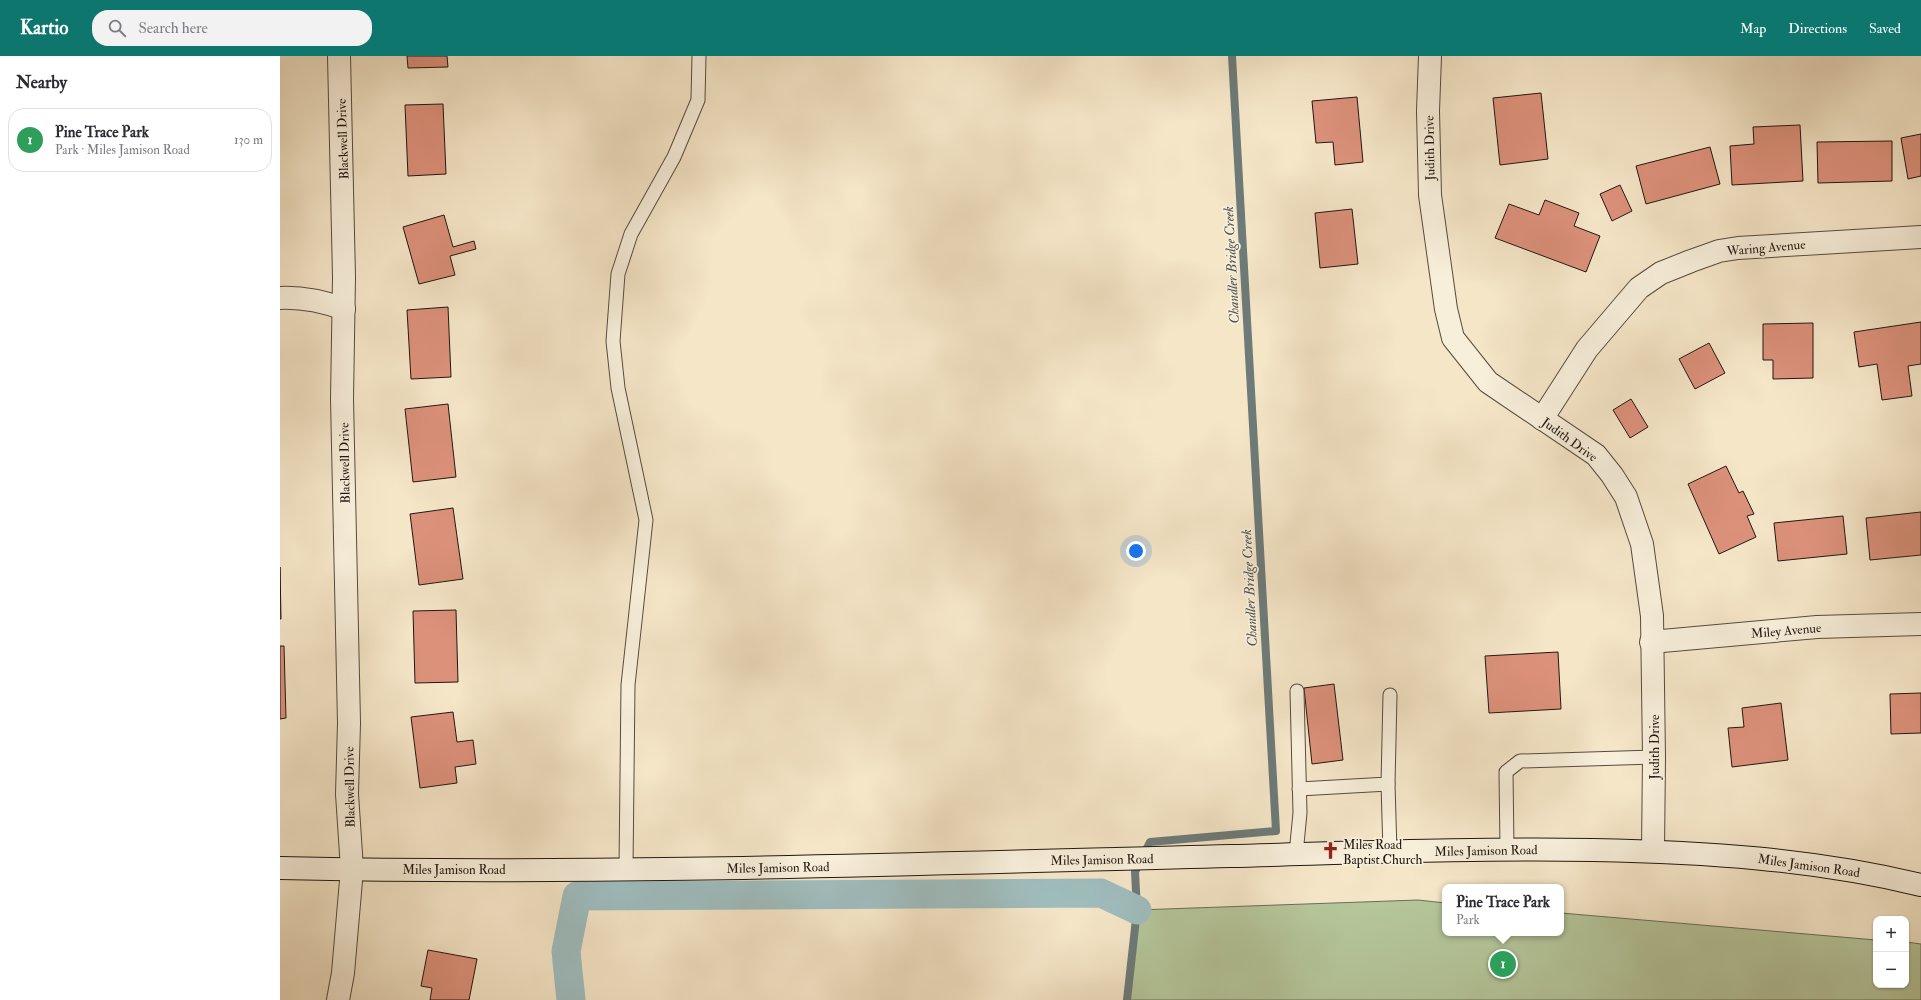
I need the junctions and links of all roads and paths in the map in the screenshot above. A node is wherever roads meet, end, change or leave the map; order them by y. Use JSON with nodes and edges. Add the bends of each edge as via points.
{"nodes":[{"id":1,"x":339,"y":56,"type":"edge"},
{"id":2,"x":699,"y":56,"type":"edge"},
{"id":3,"x":1430,"y":56,"type":"edge"},
{"id":4,"x":1921,"y":237,"type":"edge"},
{"id":5,"x":280,"y":298,"type":"edge"},
{"id":6,"x":344,"y":309,"type":"junction"},
{"id":7,"x":1542,"y":419,"type":"junction"},
{"id":8,"x":1921,"y":624,"type":"edge"},
{"id":9,"x":1651,"y":642,"type":"junction"},
{"id":10,"x":1297,"y":691,"type":"dead end"},
{"id":11,"x":1390,"y":695,"type":"dead end"},
{"id":12,"x":1654,"y":757,"type":"junction"},
{"id":13,"x":1388,"y":784,"type":"junction"},
{"id":14,"x":1299,"y":789,"type":"junction"},
{"id":15,"x":1507,"y":849,"type":"junction"},
{"id":16,"x":1653,"y":851,"type":"junction"},
{"id":17,"x":1390,"y":852,"type":"junction"},
{"id":18,"x":1296,"y":854,"type":"junction"},
{"id":19,"x":280,"y":868,"type":"edge"},
{"id":20,"x":626,"y":869,"type":"junction"},
{"id":21,"x":352,"y":870,"type":"junction"},
{"id":22,"x":1921,"y":885,"type":"edge"},
{"id":23,"x":338,"y":1000,"type":"edge"}],
"edges":[{"from":1,"to":6,"type":"street","name":"Blackwell Drive"},
{"from":2,"to":20,"type":"lane","via":[[698,100],[674,157],[631,234],[618,274],[613,341],[617,380],[646,520],[628,685]]},
{"from":3,"to":7,"type":"street","name":"Judith Drive","via":[[1430,195],[1446,309],[1453,338],[1488,382]]},
{"from":4,"to":7,"type":"street","name":"Waring Avenue","via":[[1738,248],[1712,254],[1661,273],[1639,288],[1586,349]]},
{"from":5,"to":6,"type":"street","via":[[323,301]]},
{"from":6,"to":21,"type":"street","name":"Blackwell Drive","via":[[342,461],[349,723],[348,794]]},
{"from":7,"to":9,"type":"street","name":"Judith Drive","via":[[1596,455],[1626,497],[1642,544],[1650,592]]},
{"from":8,"to":9,"type":"street","name":"Miley Avenue","via":[[1817,627]]},
{"from":9,"to":12,"type":"street","name":"Judith Drive"},
{"from":10,"to":14,"type":"lane"},
{"from":11,"to":13,"type":"lane"},
{"from":12,"to":15,"type":"lane","via":[[1520,761],[1506,772]]},
{"from":12,"to":16,"type":"street","name":"Judith Drive"},
{"from":13,"to":14,"type":"lane"},
{"from":13,"to":17,"type":"lane"},
{"from":14,"to":18,"type":"lane","via":[[1300,813]]},
{"from":15,"to":16,"type":"street","name":"Miles Jamison Road"},
{"from":15,"to":17,"type":"street","name":"Miles Jamison Road"},
{"from":16,"to":22,"type":"street","name":"Miles Jamison Road","via":[[1720,854],[1808,863]]},
{"from":17,"to":18,"type":"street","name":"Miles Jamison Road"},
{"from":18,"to":20,"type":"street","name":"Miles Jamison Road"},
{"from":19,"to":21,"type":"street","name":"Miles Jamison Road"},
{"from":20,"to":21,"type":"street","name":"Miles Jamison Road"},
{"from":21,"to":23,"type":"street","name":"Blackwell Drive","via":[[343,973]]}]}
